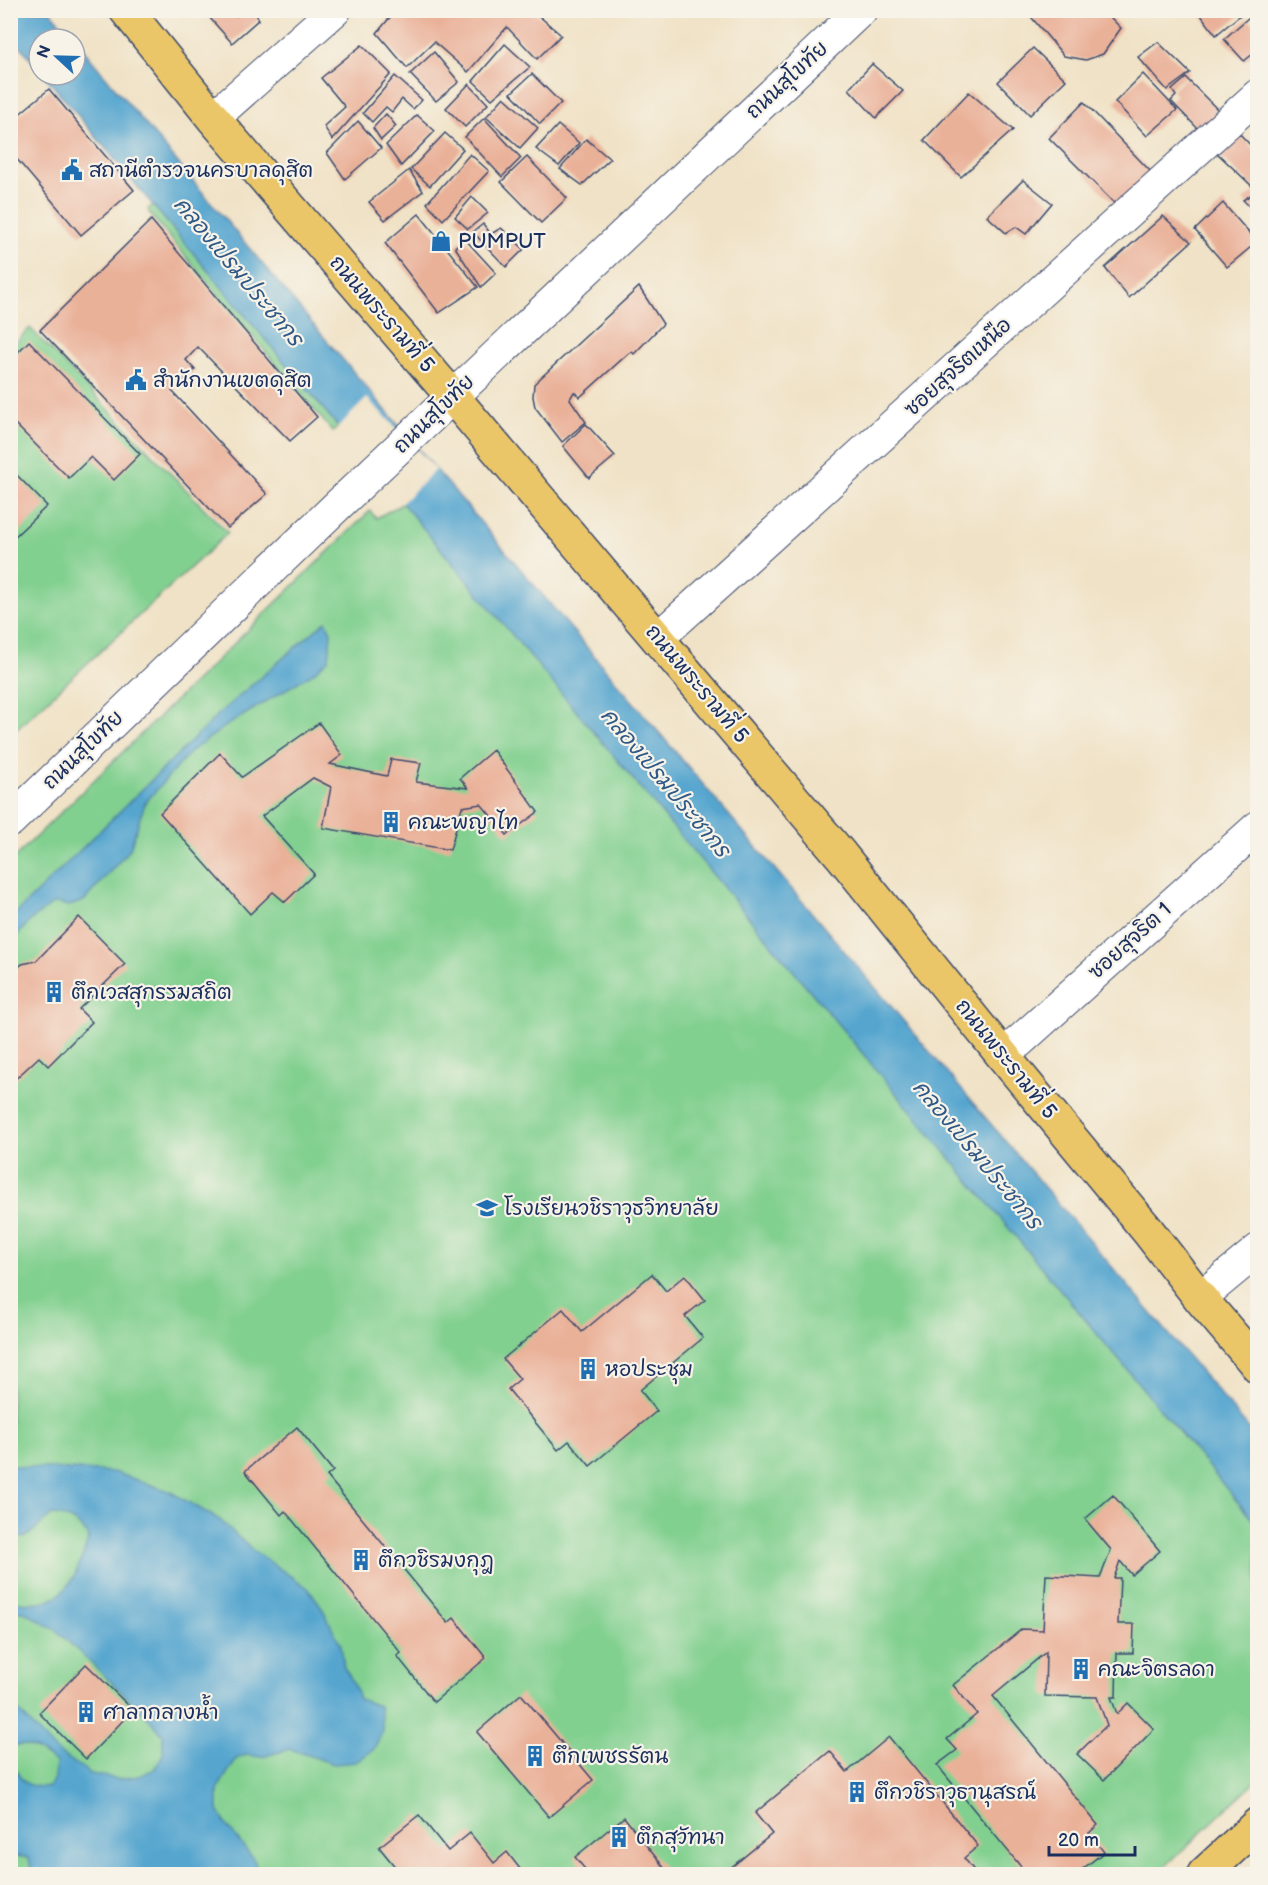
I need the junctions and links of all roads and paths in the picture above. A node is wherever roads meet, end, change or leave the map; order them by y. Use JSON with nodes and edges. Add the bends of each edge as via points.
{"nodes":[{"id":1,"x":126,"y":10,"type":"edge"},
{"id":2,"x":335,"y":10,"type":"edge"},
{"id":3,"x":861,"y":10,"type":"edge"},
{"id":4,"x":1257,"y":95,"type":"edge"},
{"id":5,"x":213,"y":118,"type":"junction"},
{"id":6,"x":452,"y":396,"type":"junction"},
{"id":7,"x":658,"y":638,"type":"junction"},
{"id":8,"x":10,"y":820,"type":"edge"},
{"id":9,"x":1257,"y":827,"type":"edge"},
{"id":10,"x":1003,"y":1056,"type":"junction"},
{"id":11,"x":1257,"y":1250,"type":"edge"},
{"id":12,"x":1200,"y":1298,"type":"junction"},
{"id":13,"x":1257,"y":1366,"type":"edge"},
{"id":14,"x":1257,"y":1824,"type":"edge"},
{"id":15,"x":1204,"y":1875,"type":"edge"}],
"edges":[{"from":1,"to":5,"type":"main road","name":"ถนนพระรามที่ 5"},
{"from":2,"to":5,"type":"street"},
{"from":3,"to":6,"type":"street","name":"ถนนสุโขทัย"},
{"from":4,"to":7,"type":"street","name":"ซอยสุจริตเหนือ"},
{"from":5,"to":6,"type":"main road","name":"ถนนพระรามที่ 5"},
{"from":6,"to":7,"type":"main road","name":"ถนนพระรามที่ 5"},
{"from":6,"to":8,"type":"street","name":"ถนนสุโขทัย"},
{"from":7,"to":10,"type":"main road","name":"ถนนพระรามที่ 5","via":[[841,855]]},
{"from":9,"to":10,"type":"street","name":"ซอยสุจริต 1"},
{"from":10,"to":12,"type":"main road","name":"ถนนพระรามที่ 5"},
{"from":11,"to":12,"type":"street"},
{"from":12,"to":13,"type":"main road","name":"ถนนพระรามที่ 5"},
{"from":14,"to":15,"type":"main road"}]}
